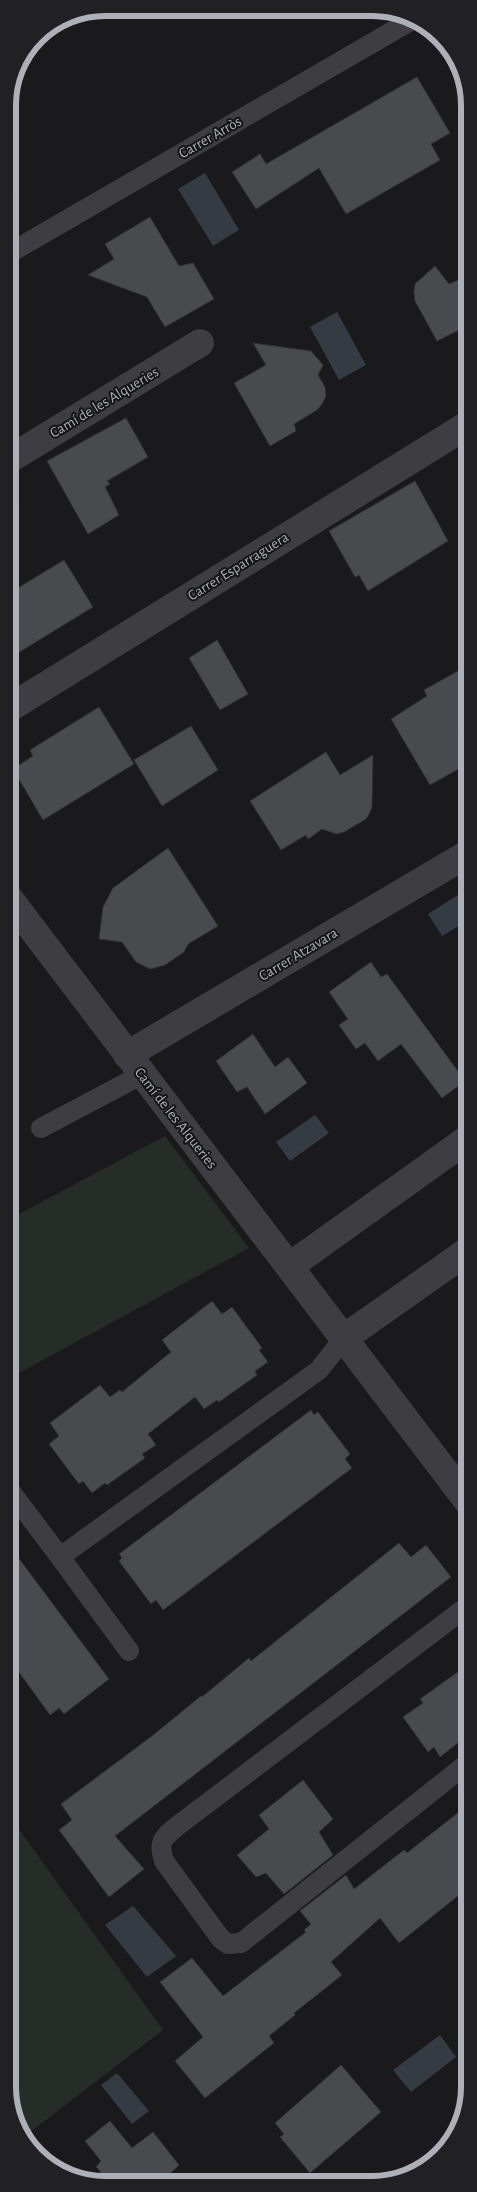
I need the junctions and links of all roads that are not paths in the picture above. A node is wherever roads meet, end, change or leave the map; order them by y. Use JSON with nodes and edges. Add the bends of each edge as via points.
{"nodes":[{"id":1,"x":406,"y":23,"type":"edge"},
{"id":2,"x":16,"y":249,"type":"edge"},
{"id":3,"x":200,"y":343,"type":"dead end"},
{"id":4,"x":461,"y":429,"type":"edge"},
{"id":5,"x":16,"y":455,"type":"edge"},
{"id":6,"x":16,"y":704,"type":"edge"},
{"id":7,"x":461,"y":858,"type":"edge"},
{"id":8,"x":16,"y":909,"type":"edge"},
{"id":9,"x":135,"y":1065,"type":"junction"},
{"id":10,"x":41,"y":1128,"type":"dead end"},
{"id":11,"x":461,"y":1144,"type":"edge"},
{"id":12,"x":461,"y":1256,"type":"edge"},
{"id":13,"x":290,"y":1266,"type":"junction"},
{"id":14,"x":344,"y":1338,"type":"junction"},
{"id":15,"x":461,"y":1492,"type":"edge"},
{"id":16,"x":16,"y":1499,"type":"edge"},
{"id":17,"x":60,"y":1557,"type":"junction"},
{"id":18,"x":461,"y":1611,"type":"edge"},
{"id":19,"x":129,"y":1651,"type":"dead end"},
{"id":20,"x":461,"y":1768,"type":"edge"}],
"edges":[{"from":1,"to":2,"type":"lane","name":"Carrer Arròs"},
{"from":3,"to":5,"type":"street","name":"Camí de les Alqueries"},
{"from":4,"to":6,"type":"street","name":"Carrer Esparraguera"},
{"from":7,"to":9,"type":"street","name":"Carrer Atzavara"},
{"from":8,"to":9,"type":"street","name":"Camí de les Alqueries"},
{"from":9,"to":10,"type":"lane"},
{"from":9,"to":13,"type":"street","name":"Camí de les Alqueries"},
{"from":11,"to":13,"type":"street"},
{"from":12,"to":14,"type":"street"},
{"from":13,"to":14,"type":"street","name":"Camí de les Alqueries"},
{"from":14,"to":15,"type":"street","name":"Camí de les Alqueries"},
{"from":14,"to":17,"type":"lane","via":[[319,1370]]},
{"from":16,"to":17,"type":"lane"},
{"from":17,"to":19,"type":"lane"},
{"from":18,"to":20,"type":"lane","via":[[176,1826],[164,1838],[160,1848],[164,1861],[221,1939],[228,1944],[241,1943]]}]}
